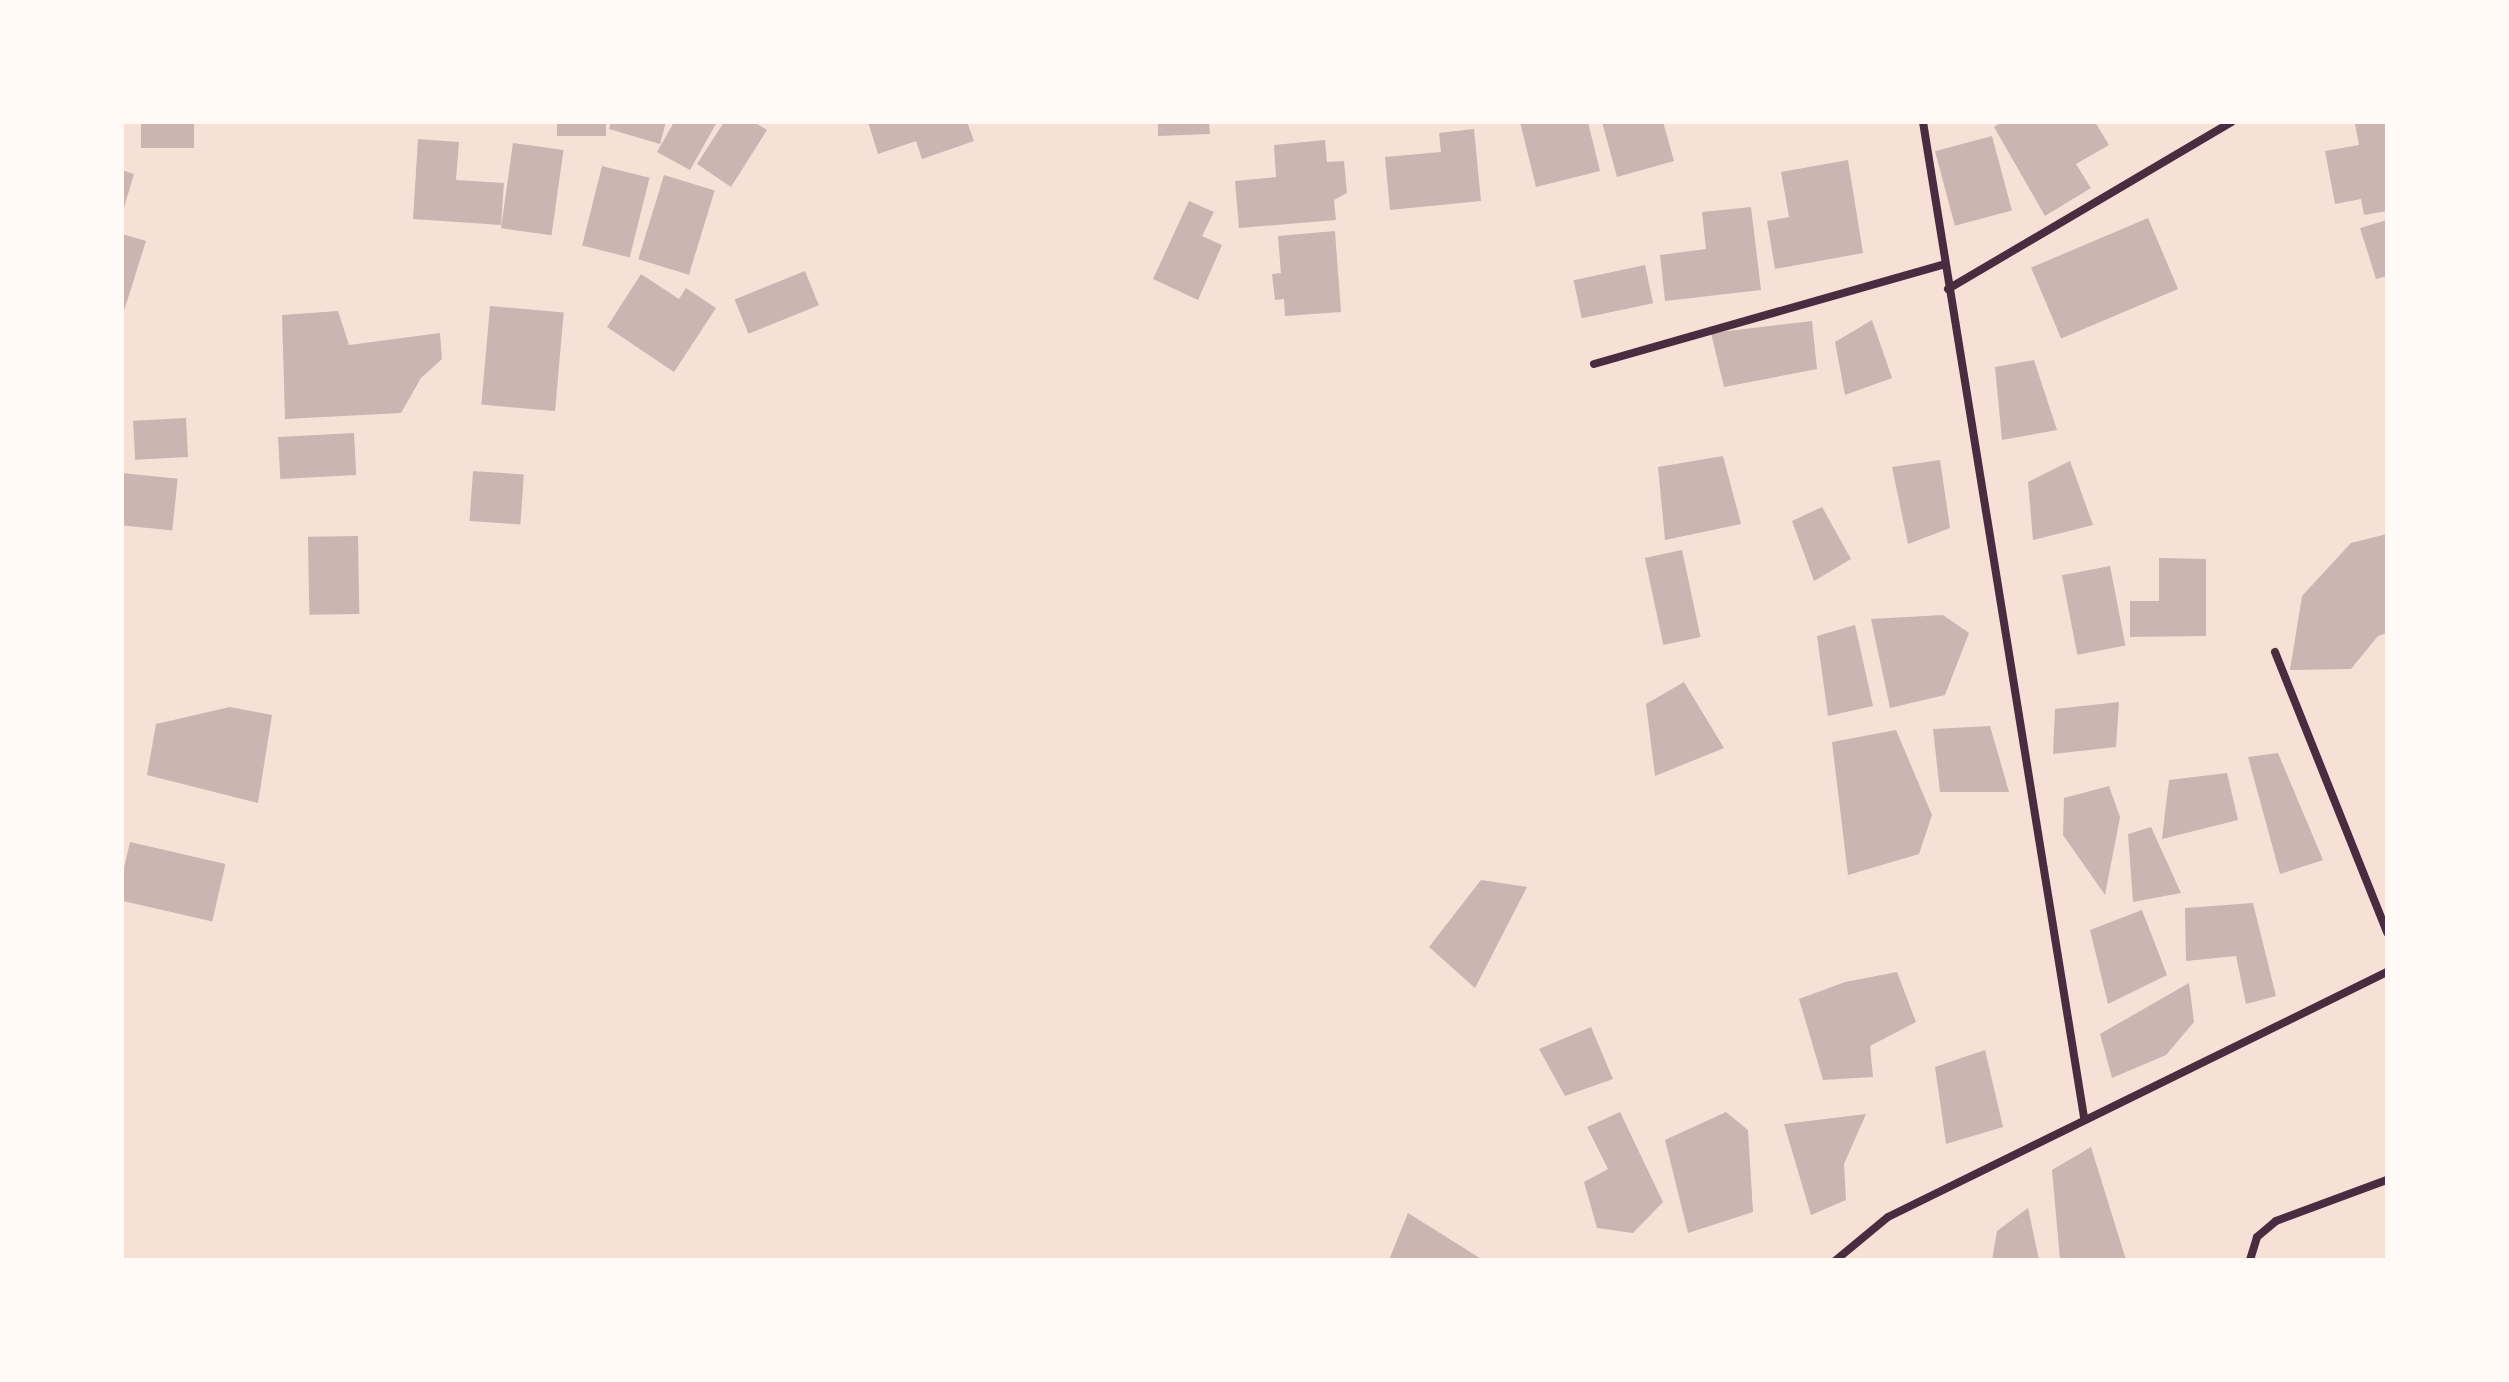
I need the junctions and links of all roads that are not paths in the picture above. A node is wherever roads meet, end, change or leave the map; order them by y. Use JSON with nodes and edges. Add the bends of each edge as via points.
{"nodes":[{"id":1,"x":1923,"y":122,"type":"edge"},
{"id":2,"x":2232,"y":122,"type":"edge"},
{"id":3,"x":1944,"y":264,"type":"junction"},
{"id":4,"x":1948,"y":289,"type":"junction"},
{"id":5,"x":1594,"y":364,"type":"dead end"},
{"id":6,"x":2275,"y":652,"type":"dead end"},
{"id":7,"x":2387,"y":932,"type":"edge"},
{"id":8,"x":2387,"y":972,"type":"edge"},
{"id":9,"x":2084,"y":1117,"type":"junction"},
{"id":10,"x":2387,"y":1180,"type":"edge"},
{"id":11,"x":1836,"y":1260,"type":"edge"},
{"id":12,"x":2250,"y":1260,"type":"edge"}],
"edges":[{"from":1,"to":3,"type":"street"},
{"from":2,"to":4,"type":"street"},
{"from":3,"to":4,"type":"street"},
{"from":3,"to":5,"type":"street"},
{"from":4,"to":9,"type":"street","via":[[1975,421]]},
{"from":6,"to":7,"type":"street"},
{"from":8,"to":9,"type":"street"},
{"from":9,"to":11,"type":"street","via":[[1888,1217]]},
{"from":10,"to":12,"type":"street","via":[[2276,1221],[2257,1237]]}]}
